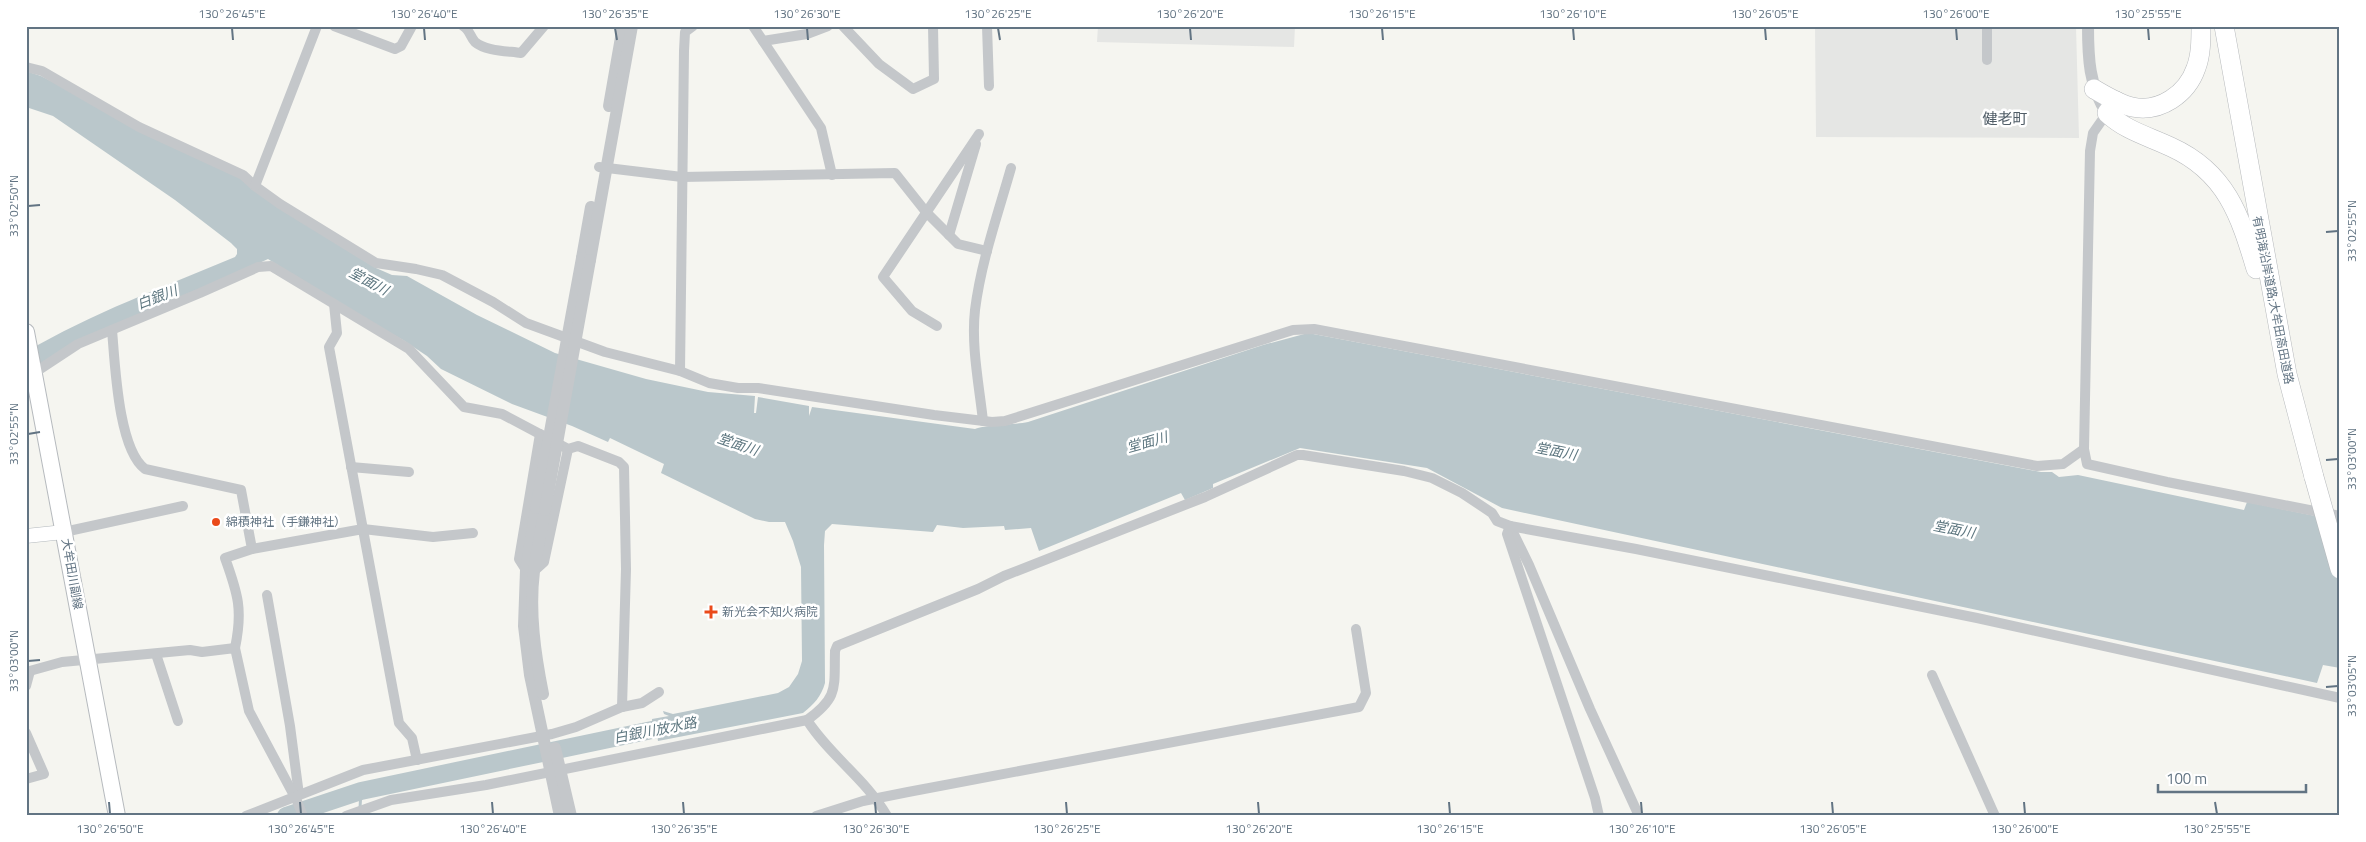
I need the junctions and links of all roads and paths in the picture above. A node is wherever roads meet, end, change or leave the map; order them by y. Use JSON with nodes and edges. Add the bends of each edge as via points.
{"nodes":[{"id":1,"x":317,"y":26,"type":"edge"},
{"id":2,"x":334,"y":26,"type":"edge"},
{"id":3,"x":412,"y":26,"type":"edge"},
{"id":4,"x":464,"y":26,"type":"edge"},
{"id":5,"x":544,"y":26,"type":"edge"},
{"id":6,"x":623,"y":26,"type":"edge"},
{"id":7,"x":632,"y":26,"type":"edge"},
{"id":8,"x":693,"y":26,"type":"edge"},
{"id":9,"x":753,"y":26,"type":"edge"},
{"id":10,"x":843,"y":26,"type":"edge"},
{"id":11,"x":933,"y":26,"type":"edge"},
{"id":12,"x":987,"y":26,"type":"edge"},
{"id":13,"x":1987,"y":26,"type":"edge"},
{"id":14,"x":2088,"y":26,"type":"edge"},
{"id":15,"x":2201,"y":26,"type":"edge"},
{"id":16,"x":2224,"y":26,"type":"edge"},
{"id":17,"x":2233,"y":26,"type":"edge"},
{"id":18,"x":822,"y":27,"type":"edge"},
{"id":19,"x":763,"y":41,"type":"junction"},
{"id":20,"x":1987,"y":60,"type":"dead end"},
{"id":21,"x":26,"y":66,"type":"edge"},
{"id":22,"x":989,"y":86,"type":"dead end"},
{"id":23,"x":2094,"y":89,"type":"joint"},
{"id":24,"x":2111,"y":107,"type":"junction"},
{"id":25,"x":603,"y":167,"type":"junction"},
{"id":26,"x":1011,"y":168,"type":"dead end"},
{"id":27,"x":832,"y":175,"type":"junction"},
{"id":28,"x":682,"y":176,"type":"junction"},
{"id":29,"x":255,"y":186,"type":"junction"},
{"id":30,"x":926,"y":212,"type":"junction"},
{"id":31,"x":2258,"y":223,"type":"junction"},
{"id":32,"x":949,"y":235,"type":"junction"},
{"id":33,"x":987,"y":251,"type":"junction"},
{"id":34,"x":334,"y":304,"type":"junction"},
{"id":35,"x":937,"y":326,"type":"dead end"},
{"id":36,"x":112,"y":330,"type":"junction"},
{"id":37,"x":27,"y":341,"type":"edge"},
{"id":38,"x":680,"y":371,"type":"junction"},
{"id":39,"x":2287,"y":374,"type":"junction"},
{"id":40,"x":32,"y":378,"type":"edge"},
{"id":41,"x":983,"y":421,"type":"junction"},
{"id":42,"x":540,"y":434,"type":"junction"},
{"id":43,"x":568,"y":449,"type":"junction"},
{"id":44,"x":2084,"y":449,"type":"junction"},
{"id":45,"x":351,"y":467,"type":"junction"},
{"id":46,"x":409,"y":472,"type":"dead end"},
{"id":47,"x":183,"y":506,"type":"dead end"},
{"id":48,"x":2340,"y":516,"type":"edge"},
{"id":49,"x":1510,"y":526,"type":"junction"},
{"id":50,"x":363,"y":529,"type":"junction"},
{"id":51,"x":64,"y":532,"type":"junction"},
{"id":52,"x":473,"y":533,"type":"dead end"},
{"id":53,"x":26,"y":536,"type":"edge"},
{"id":54,"x":252,"y":549,"type":"junction"},
{"id":55,"x":2340,"y":569,"type":"edge"},
{"id":56,"x":530,"y":571,"type":"junction"},
{"id":57,"x":267,"y":595,"type":"dead end"},
{"id":58,"x":1356,"y":629,"type":"dead end"},
{"id":59,"x":235,"y":648,"type":"junction"},
{"id":60,"x":156,"y":654,"type":"junction"},
{"id":61,"x":88,"y":660,"type":"junction"},
{"id":62,"x":28,"y":672,"type":"edge"},
{"id":63,"x":1932,"y":675,"type":"dead end"},
{"id":64,"x":26,"y":686,"type":"edge"},
{"id":65,"x":659,"y":692,"type":"dead end"},
{"id":66,"x":2340,"y":698,"type":"edge"},
{"id":67,"x":622,"y":707,"type":"junction"},
{"id":68,"x":807,"y":720,"type":"junction"},
{"id":69,"x":178,"y":721,"type":"dead end"},
{"id":70,"x":548,"y":735,"type":"junction"},
{"id":71,"x":27,"y":736,"type":"edge"},
{"id":72,"x":417,"y":760,"type":"junction"},
{"id":73,"x":556,"y":771,"type":"junction"},
{"id":74,"x":26,"y":779,"type":"edge"},
{"id":75,"x":297,"y":798,"type":"junction"},
{"id":76,"x":877,"y":798,"type":"junction"},
{"id":77,"x":117,"y":816,"type":"edge"},
{"id":78,"x":246,"y":816,"type":"edge"},
{"id":79,"x":303,"y":816,"type":"edge"},
{"id":80,"x":346,"y":816,"type":"edge"},
{"id":81,"x":560,"y":816,"type":"edge"},
{"id":82,"x":571,"y":816,"type":"edge"},
{"id":83,"x":816,"y":816,"type":"edge"},
{"id":84,"x":887,"y":816,"type":"edge"},
{"id":85,"x":1599,"y":816,"type":"edge"},
{"id":86,"x":1638,"y":816,"type":"edge"},
{"id":87,"x":1995,"y":816,"type":"edge"}],
"edges":[{"from":1,"to":29,"type":"street"},
{"from":2,"to":3,"type":"street","via":[[395,50],[401,46]]},
{"from":4,"to":5,"type":"street","via":[[475,42],[521,54]]},
{"from":6,"to":25,"type":"street"},
{"from":7,"to":25,"type":"street"},
{"from":8,"to":28,"type":"street","via":[[685,32],[684,42]]},
{"from":9,"to":19,"type":"street"},
{"from":10,"to":11,"type":"street","via":[[878,64],[913,89],[934,80]]},
{"from":12,"to":22,"type":"street"},
{"from":13,"to":20,"type":"street"},
{"from":14,"to":23,"type":"street"},
{"from":15,"to":24,"type":"highway","via":[[2196,69],[2176,97],[2152,108]]},
{"from":16,"to":31,"type":"highway","name":"有明海沿岸道路;大牟田高田道路"},
{"from":17,"to":31,"type":"highway"},
{"from":18,"to":19,"type":"street","via":[[807,34]]},
{"from":19,"to":27,"type":"street","via":[[821,128]]},
{"from":21,"to":29,"type":"street","via":[[42,70],[140,127],[243,175]]},
{"from":23,"to":24,"type":"highway"},
{"from":24,"to":39,"type":"highway","via":[[2128,130],[2190,156],[2206,169],[2230,198],[2247,239]]},
{"from":24,"to":44,"type":"street","via":[[2093,133],[2090,151]]},
{"from":25,"to":28,"type":"street"},
{"from":25,"to":56,"type":"street","bridge":true},
{"from":26,"to":33,"type":"street"},
{"from":27,"to":28,"type":"street"},
{"from":27,"to":30,"type":"street","via":[[895,173]]},
{"from":28,"to":38,"type":"street"},
{"from":29,"to":38,"type":"street","via":[[376,263],[442,275],[526,323],[606,352]]},
{"from":30,"to":32,"type":"street"},
{"from":30,"to":32,"type":"street","via":[[979,134]]},
{"from":30,"to":35,"type":"street","via":[[882,277],[912,311]]},
{"from":31,"to":39,"type":"highway","name":"有明海沿岸道路;大牟田高田道路"},
{"from":32,"to":33,"type":"street","via":[[958,244]]},
{"from":33,"to":41,"type":"street","via":[[974,342]]},
{"from":34,"to":36,"type":"street","via":[[271,266],[258,267]]},
{"from":34,"to":42,"type":"street","via":[[409,349],[464,407],[502,414]]},
{"from":34,"to":45,"type":"street","via":[[337,333],[329,347]]},
{"from":36,"to":40,"type":"street","via":[[78,344]]},
{"from":36,"to":54,"type":"street","via":[[123,426],[139,464],[145,469],[241,490]]},
{"from":37,"to":40,"type":"main road","name":"大牟田川副線"},
{"from":38,"to":41,"type":"street","via":[[714,384]]},
{"from":39,"to":55,"type":"highway","name":"有明海沿岸道路;大牟田高田道路","bridge":true},
{"from":40,"to":51,"type":"main road","name":"大牟田川副線"},
{"from":41,"to":44,"type":"street","via":[[1009,420],[1294,330],[1314,329],[2037,466],[2063,464]]},
{"from":42,"to":43,"type":"street"},
{"from":42,"to":56,"type":"street","via":[[519,559]]},
{"from":43,"to":56,"type":"street","via":[[544,562]]},
{"from":43,"to":67,"type":"street","via":[[578,446],[624,467],[626,569]]},
{"from":44,"to":48,"type":"street","via":[[2086,460],[2092,467]]},
{"from":45,"to":46,"type":"street"},
{"from":45,"to":50,"type":"street"},
{"from":47,"to":51,"type":"street"},
{"from":49,"to":66,"type":"street","via":[[1977,618]]},
{"from":49,"to":68,"type":"street","via":[[1497,521],[1492,513],[1462,493],[1432,478],[1297,455],[1205,497],[837,646],[830,700]]},
{"from":49,"to":85,"type":"street","via":[[1507,534]]},
{"from":49,"to":86,"type":"street"},
{"from":50,"to":52,"type":"street","via":[[432,537]]},
{"from":50,"to":54,"type":"street"},
{"from":50,"to":72,"type":"street","via":[[399,723],[412,738]]},
{"from":51,"to":53,"type":"main road"},
{"from":51,"to":61,"type":"main road","name":"大牟田川副線"},
{"from":54,"to":59,"type":"street","via":[[225,558],[238,593],[240,627]]},
{"from":56,"to":70,"type":"street","via":[[524,598],[526,651]]},
{"from":57,"to":75,"type":"street","via":[[290,726]]},
{"from":58,"to":76,"type":"street","via":[[1366,693],[1359,707]]},
{"from":59,"to":60,"type":"street"},
{"from":59,"to":75,"type":"street","via":[[249,710]]},
{"from":60,"to":61,"type":"street"},
{"from":60,"to":69,"type":"street"},
{"from":61,"to":62,"type":"street","via":[[62,662]]},
{"from":61,"to":77,"type":"main road","name":"大牟田川副線"},
{"from":62,"to":64,"type":"street"},
{"from":63,"to":87,"type":"street"},
{"from":65,"to":67,"type":"street","via":[[642,703]]},
{"from":67,"to":70,"type":"street"},
{"from":68,"to":73,"type":"street"},
{"from":68,"to":76,"type":"street","via":[[829,750]]},
{"from":70,"to":72,"type":"street"},
{"from":70,"to":73,"type":"street"},
{"from":71,"to":74,"type":"street","via":[[44,774]]},
{"from":72,"to":75,"type":"street","via":[[363,770]]},
{"from":73,"to":80,"type":"street","via":[[390,800]]},
{"from":73,"to":81,"type":"street"},
{"from":73,"to":82,"type":"street"},
{"from":75,"to":78,"type":"street"},
{"from":75,"to":79,"type":"street"},
{"from":76,"to":83,"type":"street"},
{"from":76,"to":84,"type":"street"}]}
